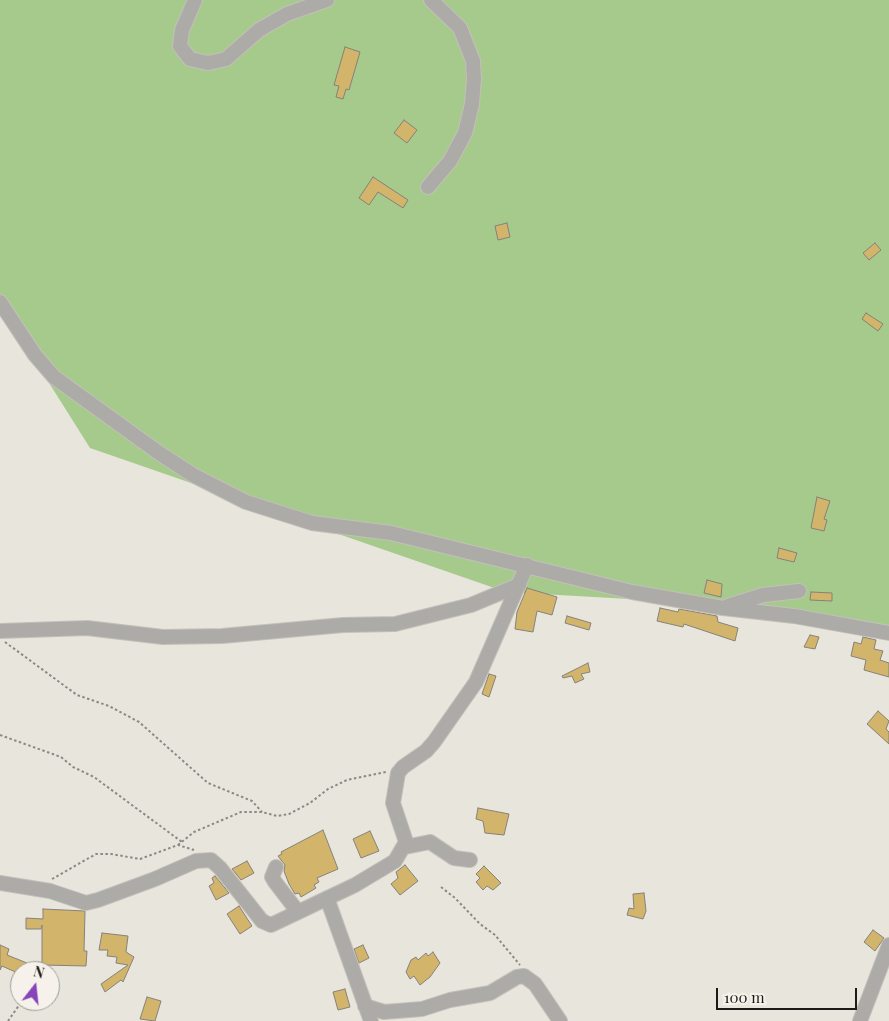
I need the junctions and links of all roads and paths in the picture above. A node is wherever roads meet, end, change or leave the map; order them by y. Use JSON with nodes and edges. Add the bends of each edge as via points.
{"nodes":[{"id":1,"x":195,"y":0,"type":"edge"},
{"id":2,"x":327,"y":0,"type":"edge"},
{"id":3,"x":431,"y":0,"type":"edge"},
{"id":4,"x":428,"y":187,"type":"dead end"},
{"id":5,"x":0,"y":302,"type":"edge"},
{"id":6,"x":527,"y":566,"type":"junction"},
{"id":7,"x":519,"y":585,"type":"junction"},
{"id":8,"x":799,"y":592,"type":"dead end"},
{"id":9,"x":722,"y":608,"type":"junction"},
{"id":10,"x":0,"y":630,"type":"edge"},
{"id":11,"x":889,"y":633,"type":"edge"},
{"id":12,"x":0,"y":637,"type":"edge"},
{"id":13,"x":0,"y":735,"type":"edge"},
{"id":14,"x":401,"y":769,"type":"junction"},
{"id":15,"x":262,"y":812,"type":"junction"},
{"id":16,"x":182,"y":842,"type":"junction"},
{"id":17,"x":178,"y":845,"type":"junction"},
{"id":18,"x":405,"y":847,"type":"junction"},
{"id":19,"x":211,"y":860,"type":"junction"},
{"id":20,"x":470,"y":860,"type":"dead end"},
{"id":21,"x":276,"y":867,"type":"dead end"},
{"id":22,"x":0,"y":883,"type":"edge"},
{"id":23,"x":441,"y":887,"type":"dead end"},
{"id":24,"x":41,"y":890,"type":"junction"},
{"id":25,"x":327,"y":898,"type":"junction"},
{"id":26,"x":298,"y":912,"type":"junction"},
{"id":27,"x":889,"y":945,"type":"edge"},
{"id":28,"x":528,"y":977,"type":"junction"},
{"id":29,"x":365,"y":1006,"type":"junction"},
{"id":30,"x":371,"y":1021,"type":"edge"},
{"id":31,"x":560,"y":1021,"type":"edge"},
{"id":32,"x":860,"y":1021,"type":"edge"}],
"edges":[{"from":1,"to":2,"type":"street","via":[[182,30],[180,46],[190,59],[208,63],[226,59],[259,30],[287,14]]},
{"from":3,"to":4,"type":"street","via":[[460,28],[473,60],[474,80],[465,132],[450,161]]},
{"from":5,"to":6,"type":"street","via":[[35,355],[54,376],[159,453],[232,496],[312,523],[391,533]]},
{"from":6,"to":7,"type":"street"},
{"from":6,"to":9,"type":"street","via":[[570,579]]},
{"from":7,"to":10,"type":"street","via":[[471,605],[394,624],[163,638],[87,628]]},
{"from":7,"to":14,"type":"street","via":[[476,682],[434,742]]},
{"from":8,"to":9,"type":"street","via":[[763,595]]},
{"from":9,"to":11,"type":"street","via":[[794,616]]},
{"from":12,"to":15,"type":"path","via":[[77,695],[135,719],[208,783],[252,801]]},
{"from":13,"to":16,"type":"path","via":[[61,758],[94,777]]},
{"from":14,"to":15,"type":"path","via":[[346,780],[289,814],[277,816]]},
{"from":14,"to":18,"type":"street","via":[[396,778],[393,803],[406,836]]},
{"from":15,"to":16,"type":"path","via":[[241,812],[194,832]]},
{"from":16,"to":17,"type":"path"},
{"from":17,"to":19,"type":"path","via":[[200,852]]},
{"from":17,"to":24,"type":"path","via":[[140,859],[96,854],[52,879]]},
{"from":18,"to":20,"type":"street","via":[[430,842],[454,858]]},
{"from":18,"to":25,"type":"street","via":[[395,861]]},
{"from":19,"to":24,"type":"street","via":[[196,861],[92,902],[80,902],[60,893]]},
{"from":19,"to":26,"type":"street","via":[[262,921],[271,925]]},
{"from":21,"to":26,"type":"street","via":[[272,877],[274,882]]},
{"from":22,"to":24,"type":"street"},
{"from":23,"to":28,"type":"path","via":[[495,935]]},
{"from":25,"to":26,"type":"street"},
{"from":25,"to":29,"type":"street"},
{"from":27,"to":32,"type":"street"},
{"from":28,"to":29,"type":"street","via":[[517,977],[490,994],[450,1000],[422,1009],[384,1012]]},
{"from":28,"to":31,"type":"street"},
{"from":29,"to":30,"type":"street"}]}
